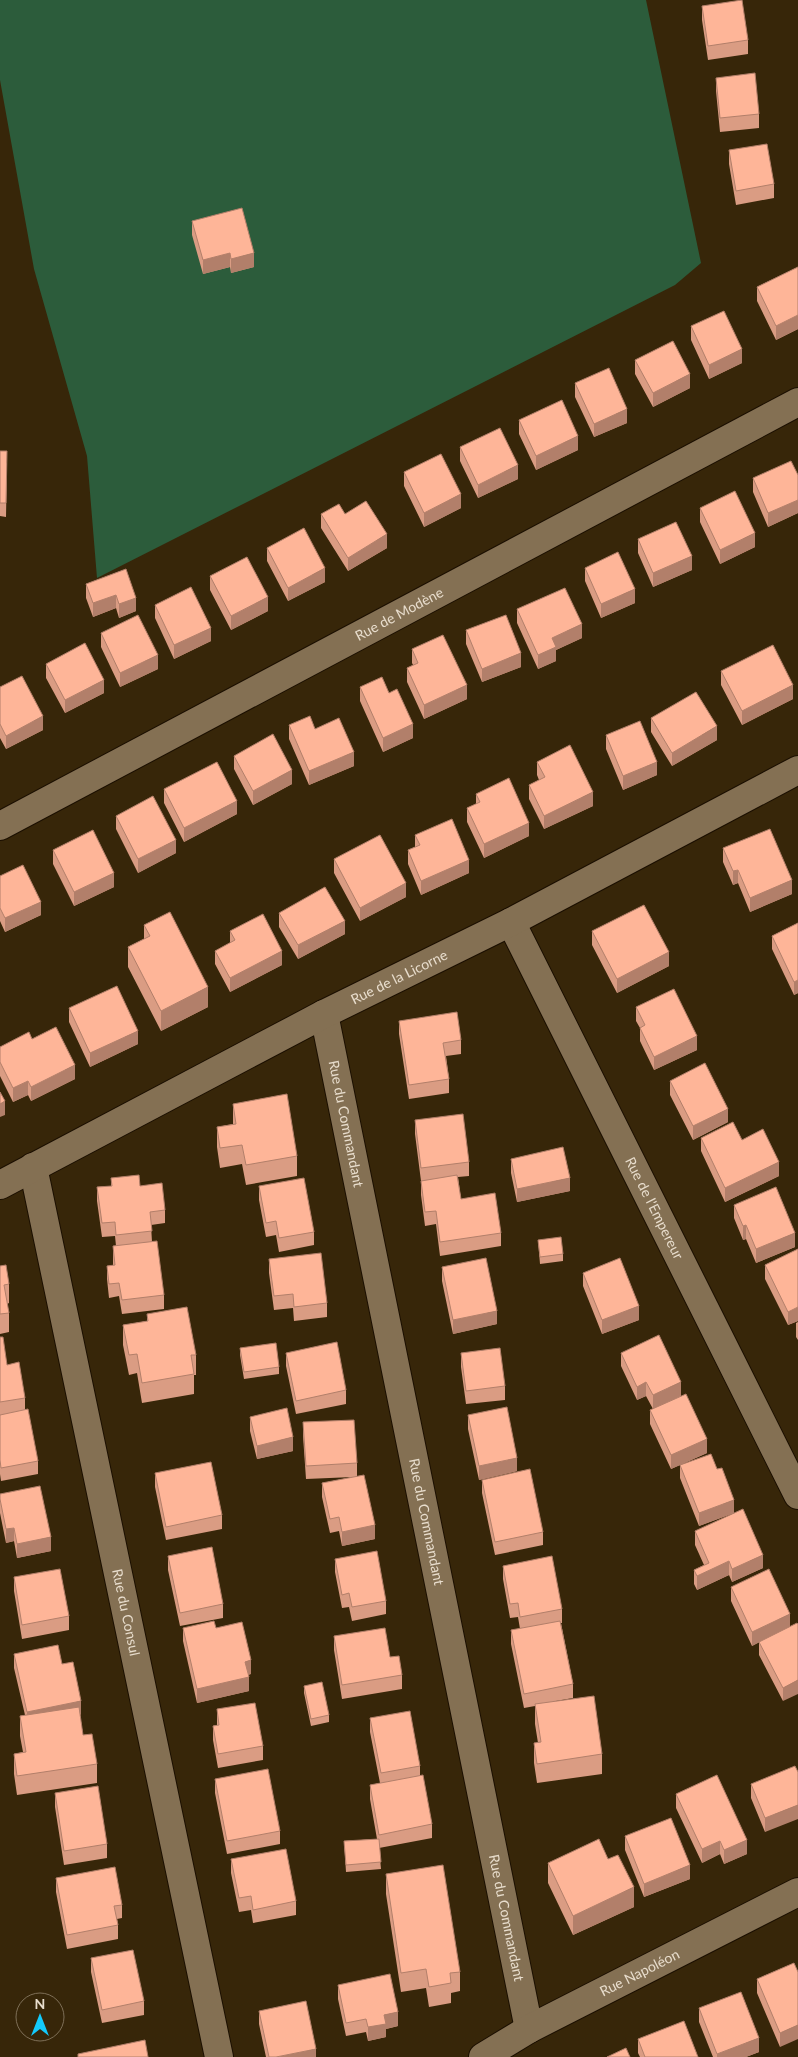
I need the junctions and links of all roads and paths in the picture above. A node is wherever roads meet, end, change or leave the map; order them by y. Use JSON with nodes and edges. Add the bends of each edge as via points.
{"nodes":[{"id":1,"x":798,"y":402,"type":"edge"},
{"id":2,"x":798,"y":770,"type":"edge"},
{"id":3,"x":0,"y":826,"type":"edge"},
{"id":4,"x":511,"y":922,"type":"junction"},
{"id":5,"x":324,"y":1014,"type":"junction"},
{"id":6,"x":33,"y":1167,"type":"junction"},
{"id":7,"x":0,"y":1185,"type":"edge"},
{"id":8,"x":798,"y":1495,"type":"edge"},
{"id":9,"x":798,"y":1892,"type":"edge"},
{"id":10,"x":529,"y":2028,"type":"junction"},
{"id":11,"x":219,"y":2057,"type":"edge"},
{"id":12,"x":483,"y":2057,"type":"edge"}],
"edges":[{"from":1,"to":3,"type":"street","name":"Rue de Modène"},
{"from":2,"to":4,"type":"street","name":"Rue de la Licorne"},
{"from":4,"to":5,"type":"street","name":"Rue de la Licorne"},
{"from":4,"to":8,"type":"street","name":"Rue de l'Empereur"},
{"from":5,"to":6,"type":"street","name":"Rue de la Licorne"},
{"from":5,"to":10,"type":"street","name":"Rue du Commandant"},
{"from":6,"to":7,"type":"street","name":"Rue de la Licorne"},
{"from":6,"to":11,"type":"street","name":"Rue du Consul"},
{"from":9,"to":10,"type":"street","name":"Rue Napoléon"},
{"from":10,"to":12,"type":"street","name":"Rue Napoléon"}]}
